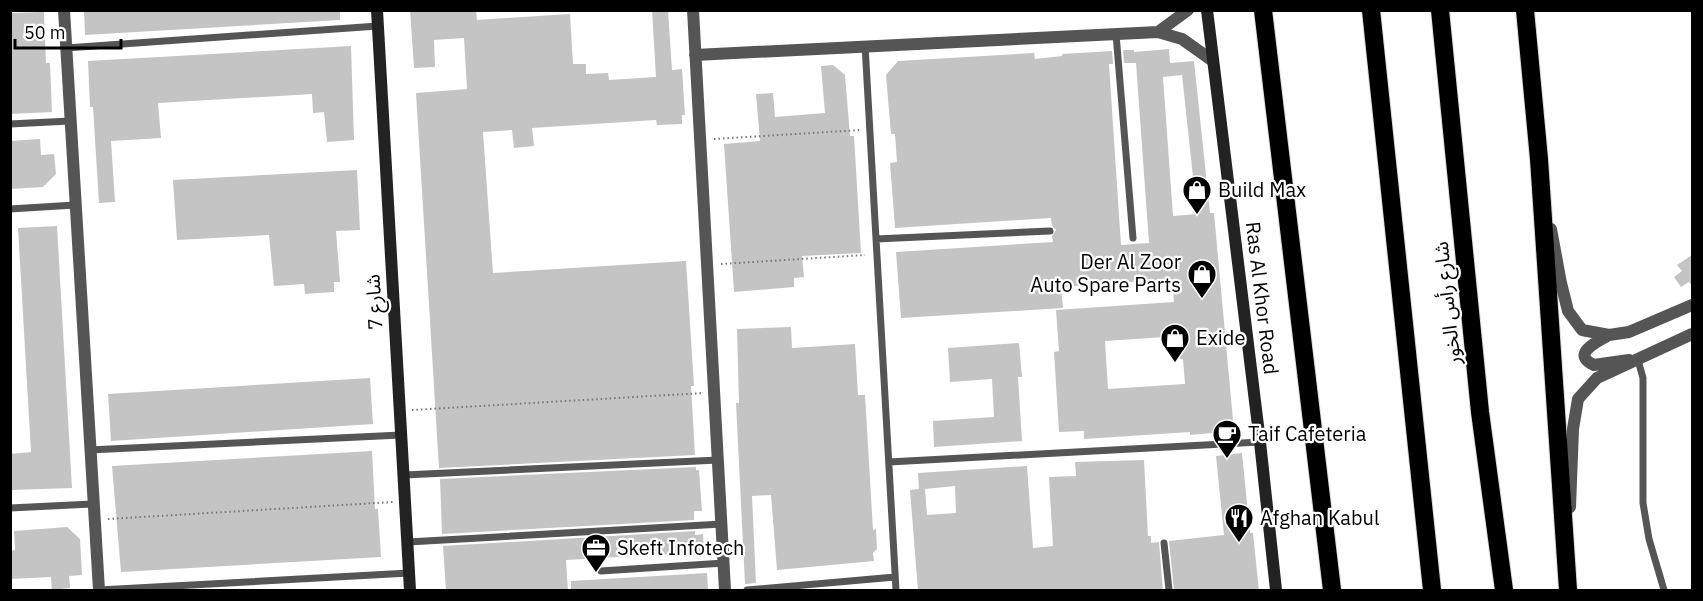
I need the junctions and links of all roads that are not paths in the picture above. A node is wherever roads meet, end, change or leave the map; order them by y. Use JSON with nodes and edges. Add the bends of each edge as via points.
{"nodes":[{"id":1,"x":64,"y":10,"type":"edge"},
{"id":2,"x":377,"y":10,"type":"edge"},
{"id":3,"x":693,"y":10,"type":"edge"},
{"id":4,"x":1188,"y":10,"type":"edge"},
{"id":5,"x":1207,"y":10,"type":"edge"},
{"id":6,"x":1263,"y":10,"type":"edge"},
{"id":7,"x":1371,"y":10,"type":"edge"},
{"id":8,"x":1440,"y":10,"type":"edge"},
{"id":9,"x":1525,"y":10,"type":"edge"},
{"id":10,"x":378,"y":26,"type":"junction"},
{"id":11,"x":1158,"y":32,"type":"junction"},
{"id":12,"x":1116,"y":34,"type":"junction"},
{"id":13,"x":865,"y":45,"type":"junction"},
{"id":14,"x":66,"y":48,"type":"junction"},
{"id":15,"x":695,"y":55,"type":"junction"},
{"id":16,"x":1213,"y":61,"type":"junction"},
{"id":17,"x":70,"y":121,"type":"junction"},
{"id":18,"x":10,"y":124,"type":"edge"},
{"id":19,"x":1539,"y":159,"type":"junction"},
{"id":20,"x":75,"y":205,"type":"junction"},
{"id":21,"x":10,"y":209,"type":"edge"},
{"id":22,"x":1050,"y":231,"type":"dead end"},
{"id":23,"x":1133,"y":238,"type":"dead end"},
{"id":24,"x":876,"y":239,"type":"junction"},
{"id":25,"x":1692,"y":305,"type":"edge"},
{"id":26,"x":1692,"y":334,"type":"edge"},
{"id":27,"x":1608,"y":335,"type":"junction"},
{"id":28,"x":1638,"y":360,"type":"junction"},
{"id":29,"x":401,"y":435,"type":"junction"},
{"id":30,"x":1260,"y":442,"type":"junction"},
{"id":31,"x":89,"y":450,"type":"junction"},
{"id":32,"x":718,"y":460,"type":"junction"},
{"id":33,"x":889,"y":462,"type":"junction"},
{"id":34,"x":404,"y":475,"type":"junction"},
{"id":35,"x":92,"y":504,"type":"junction"},
{"id":36,"x":10,"y":508,"type":"edge"},
{"id":37,"x":722,"y":524,"type":"junction"},
{"id":38,"x":408,"y":542,"type":"junction"},
{"id":39,"x":1164,"y":543,"type":"dead end"},
{"id":40,"x":724,"y":563,"type":"junction"},
{"id":41,"x":601,"y":571,"type":"dead end"},
{"id":42,"x":409,"y":573,"type":"junction"},
{"id":43,"x":895,"y":577,"type":"junction"},
{"id":44,"x":1430,"y":587,"type":"edge"},
{"id":45,"x":1567,"y":588,"type":"edge"},
{"id":46,"x":99,"y":590,"type":"edge"},
{"id":47,"x":410,"y":591,"type":"edge"},
{"id":48,"x":725,"y":591,"type":"edge"},
{"id":49,"x":747,"y":591,"type":"edge"},
{"id":50,"x":896,"y":591,"type":"edge"},
{"id":51,"x":1169,"y":591,"type":"edge"},
{"id":52,"x":1276,"y":591,"type":"edge"},
{"id":53,"x":1332,"y":591,"type":"edge"},
{"id":54,"x":1504,"y":591,"type":"edge"},
{"id":55,"x":1664,"y":591,"type":"edge"}],
"edges":[{"from":1,"to":14,"type":"street"},
{"from":2,"to":10,"type":"street","name":"شارع 7"},
{"from":3,"to":15,"type":"street"},
{"from":4,"to":11,"type":"street"},
{"from":5,"to":16,"type":"street","name":"Ras Al Khor Road"},
{"from":6,"to":53,"type":"highway"},
{"from":7,"to":44,"type":"highway"},
{"from":8,"to":54,"type":"highway","name":"شارع رأس الخور","via":[[1480,412]]},
{"from":9,"to":19,"type":"highway"},
{"from":10,"to":14,"type":"lane"},
{"from":10,"to":29,"type":"street","name":"شارع 7"},
{"from":11,"to":12,"type":"street"},
{"from":11,"to":16,"type":"street","via":[[1187,42]]},
{"from":12,"to":13,"type":"street"},
{"from":12,"to":23,"type":"lane"},
{"from":13,"to":15,"type":"street"},
{"from":13,"to":24,"type":"lane"},
{"from":14,"to":17,"type":"street"},
{"from":15,"to":32,"type":"street"},
{"from":16,"to":30,"type":"street","name":"Ras Al Khor Road"},
{"from":17,"to":18,"type":"lane"},
{"from":17,"to":20,"type":"street"},
{"from":19,"to":27,"type":"street","via":[[1568,311],[1582,330]]},
{"from":19,"to":45,"type":"highway"},
{"from":20,"to":21,"type":"lane"},
{"from":20,"to":31,"type":"street"},
{"from":22,"to":24,"type":"lane"},
{"from":24,"to":33,"type":"lane"},
{"from":25,"to":27,"type":"street","via":[[1629,332]]},
{"from":26,"to":28,"type":"street"},
{"from":27,"to":28,"type":"street","via":[[1588,347],[1585,356],[1589,364]]},
{"from":28,"to":45,"type":"street","via":[[1598,378],[1578,399],[1573,429]]},
{"from":28,"to":55,"type":"lane","via":[[1643,378],[1643,503]]},
{"from":29,"to":31,"type":"lane"},
{"from":29,"to":34,"type":"street","name":"شارع 7"},
{"from":30,"to":33,"type":"lane"},
{"from":30,"to":52,"type":"street","name":"Ras Al Khor Road"},
{"from":31,"to":35,"type":"street"},
{"from":32,"to":34,"type":"lane"},
{"from":32,"to":37,"type":"street"},
{"from":33,"to":43,"type":"lane"},
{"from":34,"to":38,"type":"street","name":"شارع 7"},
{"from":35,"to":36,"type":"lane"},
{"from":35,"to":46,"type":"street"},
{"from":37,"to":38,"type":"lane"},
{"from":37,"to":40,"type":"street"},
{"from":38,"to":42,"type":"street","name":"شارع 7"},
{"from":39,"to":51,"type":"lane"},
{"from":40,"to":41,"type":"lane"},
{"from":40,"to":48,"type":"street"},
{"from":42,"to":46,"type":"lane"},
{"from":42,"to":47,"type":"street","name":"شارع 7"},
{"from":43,"to":49,"type":"lane"},
{"from":43,"to":50,"type":"lane"}]}
